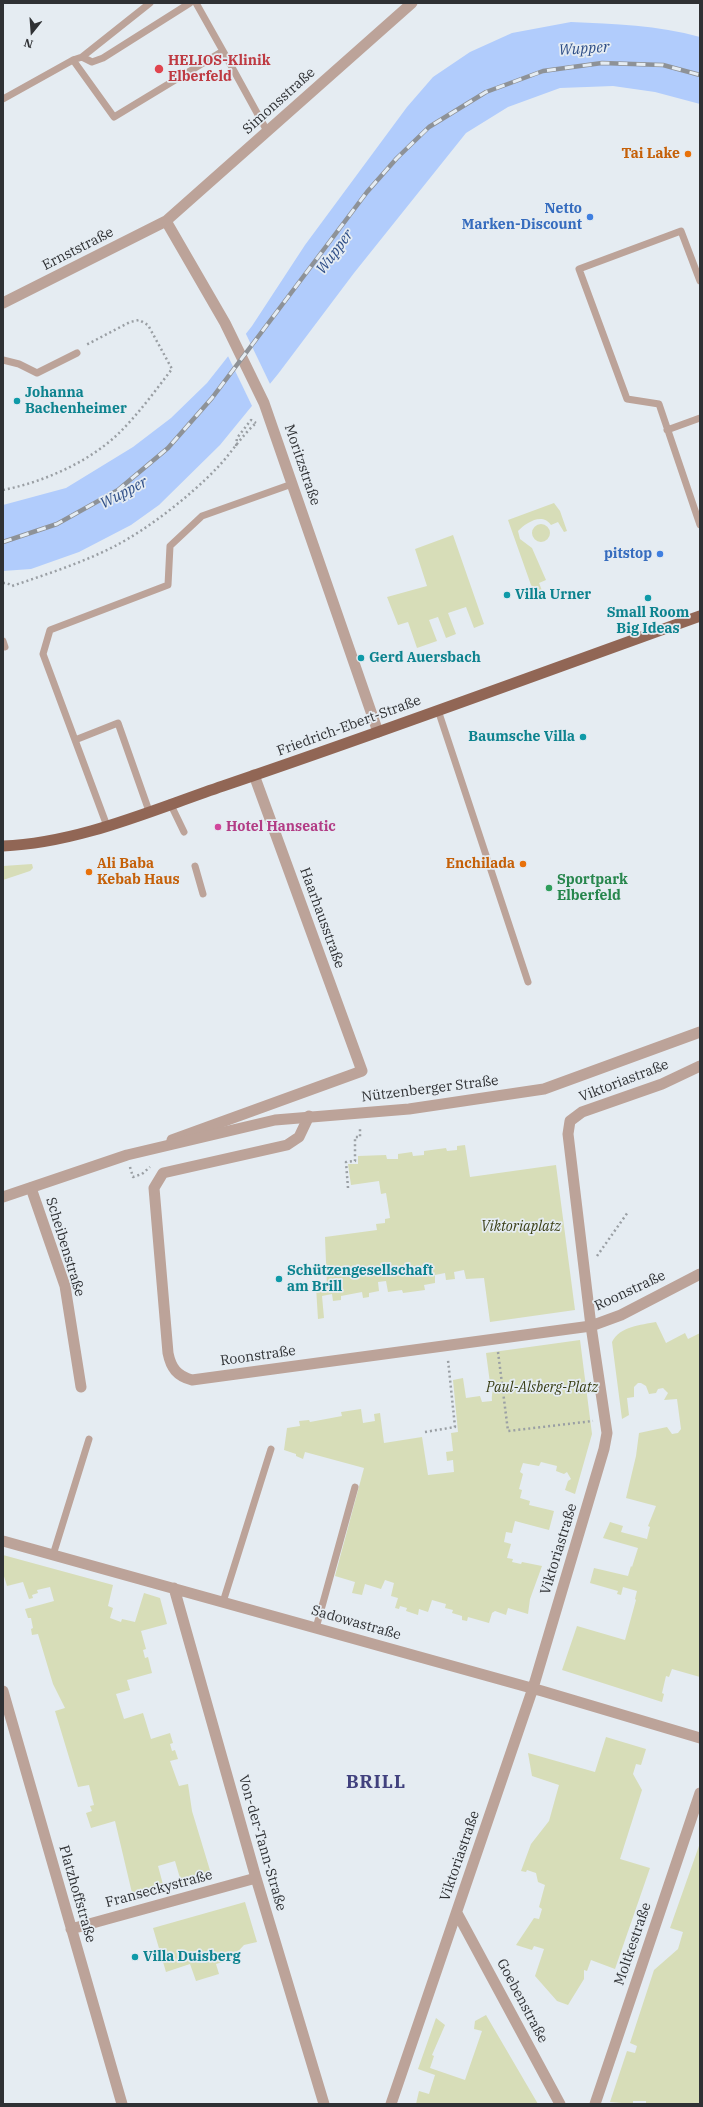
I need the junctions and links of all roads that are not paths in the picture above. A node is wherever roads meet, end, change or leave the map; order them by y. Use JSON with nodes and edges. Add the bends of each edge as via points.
{"nodes":[{"id":1,"x":150,"y":3,"type":"edge"},
{"id":2,"x":190,"y":3,"type":"edge"},
{"id":3,"x":196,"y":3,"type":"edge"},
{"id":4,"x":412,"y":3,"type":"edge"},
{"id":5,"x":223,"y":51,"type":"junction"},
{"id":6,"x":82,"y":57,"type":"junction"},
{"id":7,"x":73,"y":60,"type":"junction"},
{"id":8,"x":3,"y":99,"type":"edge"},
{"id":9,"x":267,"y":131,"type":"junction"},
{"id":10,"x":166,"y":221,"type":"junction"},
{"id":11,"x":700,"y":281,"type":"edge"},
{"id":12,"x":3,"y":303,"type":"edge"},
{"id":13,"x":77,"y":353,"type":"road end"},
{"id":14,"x":3,"y":360,"type":"edge"},
{"id":15,"x":700,"y":418,"type":"edge"},
{"id":16,"x":667,"y":430,"type":"junction"},
{"id":17,"x":292,"y":484,"type":"junction"},
{"id":18,"x":700,"y":525,"type":"edge"},
{"id":19,"x":700,"y":617,"type":"edge"},
{"id":20,"x":438,"y":710,"type":"junction"},
{"id":21,"x":378,"y":732,"type":"junction"},
{"id":22,"x":75,"y":740,"type":"junction"},
{"id":23,"x":254,"y":776,"type":"junction"},
{"id":24,"x":170,"y":803,"type":"junction"},
{"id":25,"x":149,"y":811,"type":"junction"},
{"id":26,"x":107,"y":826,"type":"junction"},
{"id":27,"x":184,"y":832,"type":"dead end"},
{"id":28,"x":3,"y":846,"type":"edge"},
{"id":29,"x":195,"y":866,"type":"dead end"},
{"id":30,"x":203,"y":894,"type":"dead end"},
{"id":31,"x":528,"y":982,"type":"dead end"},
{"id":32,"x":700,"y":1032,"type":"edge"},
{"id":33,"x":700,"y":1066,"type":"edge"},
{"id":34,"x":362,"y":1071,"type":"joint"},
{"id":35,"x":309,"y":1116,"type":"junction"},
{"id":36,"x":157,"y":1147,"type":"junction"},
{"id":37,"x":31,"y":1188,"type":"junction"},
{"id":38,"x":3,"y":1197,"type":"edge"},
{"id":39,"x":700,"y":1274,"type":"edge"},
{"id":40,"x":591,"y":1326,"type":"junction"},
{"id":41,"x":81,"y":1387,"type":"dead end"},
{"id":42,"x":89,"y":1439,"type":"dead end"},
{"id":43,"x":271,"y":1449,"type":"dead end"},
{"id":44,"x":355,"y":1487,"type":"dead end"},
{"id":45,"x":3,"y":1541,"type":"edge"},
{"id":46,"x":53,"y":1555,"type":"junction"},
{"id":47,"x":174,"y":1588,"type":"junction"},
{"id":48,"x":223,"y":1602,"type":"junction"},
{"id":49,"x":316,"y":1628,"type":"junction"},
{"id":50,"x":533,"y":1688,"type":"junction"},
{"id":51,"x":3,"y":1691,"type":"edge"},
{"id":52,"x":700,"y":1738,"type":"edge"},
{"id":53,"x":700,"y":1793,"type":"edge"},
{"id":54,"x":256,"y":1878,"type":"junction"},
{"id":55,"x":457,"y":1913,"type":"junction"},
{"id":56,"x":71,"y":1929,"type":"junction"},
{"id":57,"x":122,"y":2104,"type":"edge"},
{"id":58,"x":324,"y":2104,"type":"edge"},
{"id":59,"x":391,"y":2104,"type":"edge"},
{"id":60,"x":560,"y":2104,"type":"edge"},
{"id":61,"x":595,"y":2104,"type":"edge"}],
"edges":[{"from":1,"to":6,"type":"lane"},
{"from":2,"to":6,"type":"lane","via":[[103,58],[92,62]]},
{"from":3,"to":5,"type":"lane"},
{"from":4,"to":9,"type":"street","name":"Simonsstraße"},
{"from":5,"to":7,"type":"lane","via":[[114,117]]},
{"from":5,"to":9,"type":"lane"},
{"from":6,"to":7,"type":"lane"},
{"from":7,"to":8,"type":"lane"},
{"from":9,"to":10,"type":"street","name":"Simonsstraße"},
{"from":10,"to":12,"type":"street","name":"Ernststraße"},
{"from":10,"to":17,"type":"street","name":"Moritzstraße","via":[[225,323],[264,403]]},
{"from":11,"to":16,"type":"lane","via":[[681,230],[579,268],[627,399],[659,404]]},
{"from":13,"to":14,"type":"lane","via":[[37,373]]},
{"from":15,"to":16,"type":"lane"},
{"from":16,"to":18,"type":"lane"},
{"from":17,"to":21,"type":"street","name":"Moritzstraße"},
{"from":17,"to":22,"type":"lane","via":[[202,516],[170,546],[168,585],[50,630],[43,654]]},
{"from":19,"to":20,"type":"main road","name":"Friedrich-Ebert-Straße"},
{"from":20,"to":21,"type":"main road","name":"Friedrich-Ebert-Straße"},
{"from":20,"to":31,"type":"lane"},
{"from":21,"to":23,"type":"main road","name":"Friedrich-Ebert-Straße"},
{"from":22,"to":25,"type":"lane","via":[[118,723]]},
{"from":22,"to":26,"type":"lane"},
{"from":23,"to":24,"type":"main road","name":"Friedrich-Ebert-Straße"},
{"from":23,"to":34,"type":"street","name":"Haarhausstraße"},
{"from":24,"to":25,"type":"main road","name":"Friedrich-Ebert-Straße"},
{"from":24,"to":27,"type":"lane"},
{"from":25,"to":26,"type":"main road","name":"Friedrich-Ebert-Straße"},
{"from":26,"to":28,"type":"main road","name":"Friedrich-Ebert-Straße","via":[[50,841]]},
{"from":29,"to":30,"type":"lane"},
{"from":32,"to":35,"type":"street","name":"Nützenberger Straße","via":[[544,1089],[409,1109]]},
{"from":33,"to":40,"type":"street","name":"Viktoriastraße","via":[[662,1084],[582,1112],[570,1121],[568,1134]]},
{"from":34,"to":36,"type":"street","name":"Nützenberger Straße"},
{"from":35,"to":36,"type":"street","name":"Nützenberger Straße","via":[[275,1120]]},
{"from":35,"to":40,"type":"street","name":"Roonstraße","via":[[299,1137],[287,1145],[163,1173],[154,1188],[168,1353],[171,1366],[184,1378],[192,1380]]},
{"from":36,"to":37,"type":"street","name":"Nützenberger Straße"},
{"from":37,"to":38,"type":"street","name":"Nützenberger Straße"},
{"from":37,"to":41,"type":"street","name":"Scheibenstraße","via":[[65,1286]]},
{"from":39,"to":40,"type":"street","name":"Roonstraße","via":[[621,1314]]},
{"from":40,"to":50,"type":"street","name":"Viktoriastraße","via":[[607,1432]]},
{"from":42,"to":46,"type":"lane"},
{"from":43,"to":48,"type":"lane"},
{"from":44,"to":49,"type":"lane"},
{"from":45,"to":46,"type":"street","name":"Sadowastraße"},
{"from":46,"to":47,"type":"street","name":"Sadowastraße"},
{"from":47,"to":48,"type":"street","name":"Sadowastraße"},
{"from":47,"to":54,"type":"street","name":"Von-der-Tann-Straße"},
{"from":48,"to":49,"type":"street","name":"Sadowastraße"},
{"from":49,"to":50,"type":"street","name":"Sadowastraße"},
{"from":50,"to":52,"type":"street","name":"Sadowastraße"},
{"from":50,"to":55,"type":"street","name":"Viktoriastraße"},
{"from":51,"to":56,"type":"street","name":"Platzhoffstraße"},
{"from":53,"to":61,"type":"street","name":"Moltkestraße"},
{"from":54,"to":56,"type":"street","name":"Franseckystraße"},
{"from":54,"to":58,"type":"street","name":"Von-der-Tann-Straße"},
{"from":55,"to":59,"type":"street","name":"Viktoriastraße"},
{"from":55,"to":60,"type":"street","name":"Goebenstraße"},
{"from":56,"to":57,"type":"street","name":"Platzhoffstraße"}]}
